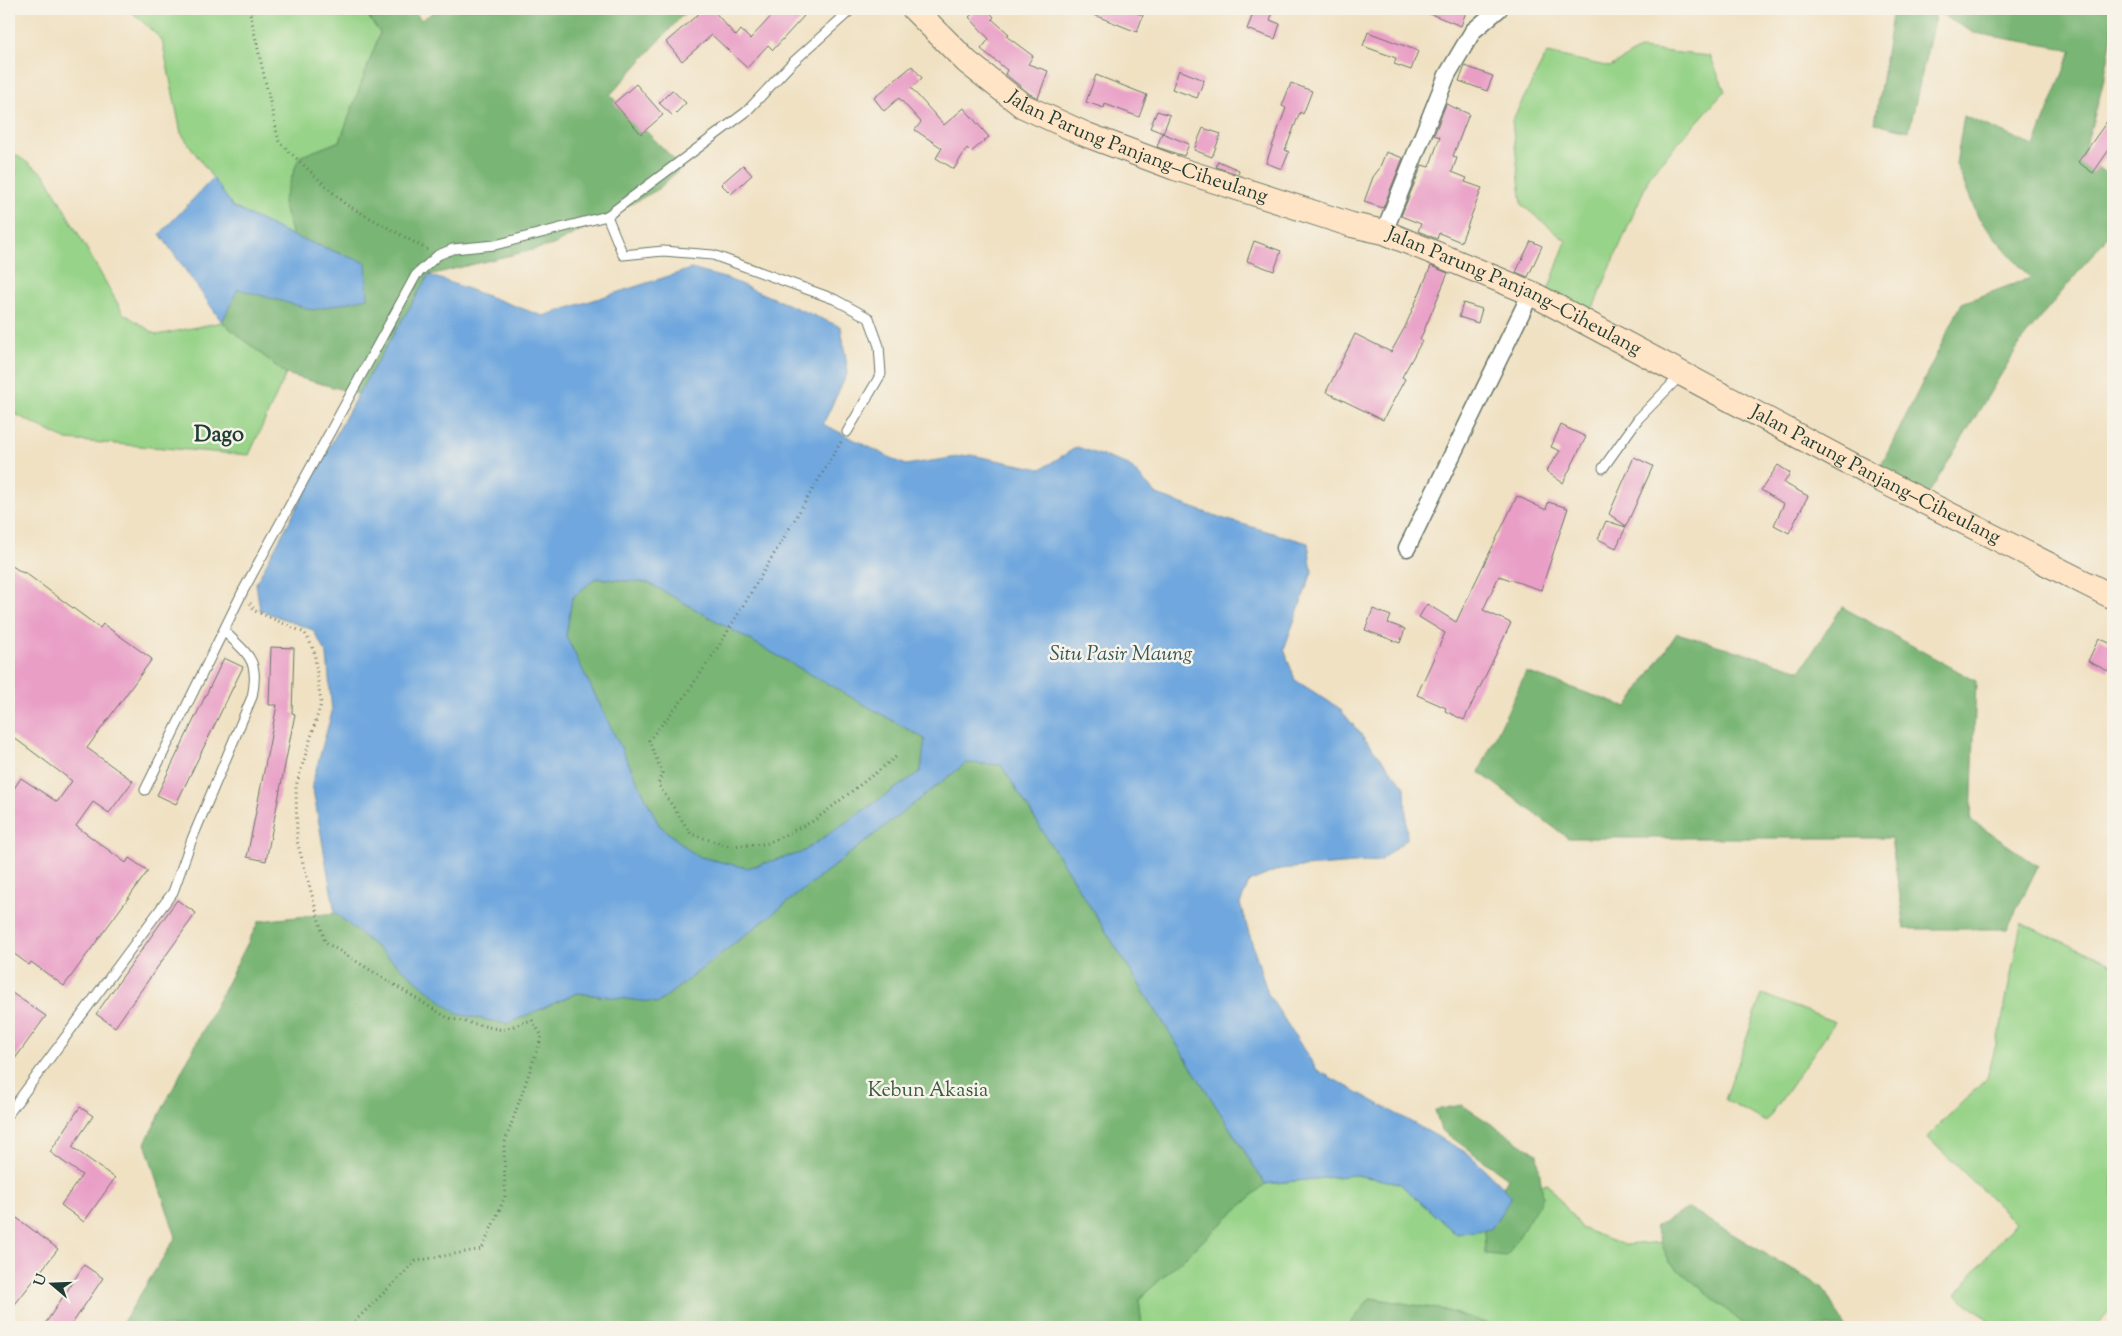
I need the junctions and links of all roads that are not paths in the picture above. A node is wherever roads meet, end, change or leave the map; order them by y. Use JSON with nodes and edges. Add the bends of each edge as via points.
{"nodes":[{"id":1,"x":852,"y":9,"type":"edge"},
{"id":2,"x":914,"y":9,"type":"edge"},
{"id":3,"x":1499,"y":9,"type":"edge"},
{"id":4,"x":607,"y":216,"type":"junction"},
{"id":5,"x":1384,"y":232,"type":"junction"},
{"id":6,"x":1531,"y":293,"type":"junction"},
{"id":7,"x":1683,"y":373,"type":"junction"},
{"id":8,"x":847,"y":432,"type":"road end"},
{"id":9,"x":1603,"y":468,"type":"dead end"},
{"id":10,"x":1407,"y":548,"type":"dead end"},
{"id":11,"x":2113,"y":597,"type":"edge"},
{"id":12,"x":224,"y":631,"type":"junction"},
{"id":13,"x":145,"y":790,"type":"dead end"},
{"id":14,"x":9,"y":1113,"type":"edge"}],
"edges":[{"from":1,"to":4,"type":"lane","via":[[792,63],[746,112]]},
{"from":2,"to":5,"type":"street","name":"Jalan Parung Panjang–Ciheulang","via":[[967,62],[1023,106],[1087,135],[1175,168],[1352,226]]},
{"from":3,"to":5,"type":"street","via":[[1473,31],[1447,76]]},
{"from":4,"to":8,"type":"lane","via":[[623,255],[664,251],[713,254],[834,299],[869,318],[879,346],[881,374]]},
{"from":4,"to":12,"type":"lane","via":[[495,245],[453,249],[438,255],[416,275]]},
{"from":5,"to":6,"type":"street","name":"Jalan Parung Panjang–Ciheulang"},
{"from":6,"to":7,"type":"street","name":"Jalan Parung Panjang–Ciheulang"},
{"from":6,"to":10,"type":"street"},
{"from":7,"to":9,"type":"lane","via":[[1638,419]]},
{"from":7,"to":11,"type":"street","name":"Jalan Parung Panjang–Ciheulang","via":[[1875,476]]},
{"from":12,"to":13,"type":"lane"},
{"from":12,"to":14,"type":"lane","via":[[252,659],[256,679],[252,697],[173,892]]}]}
